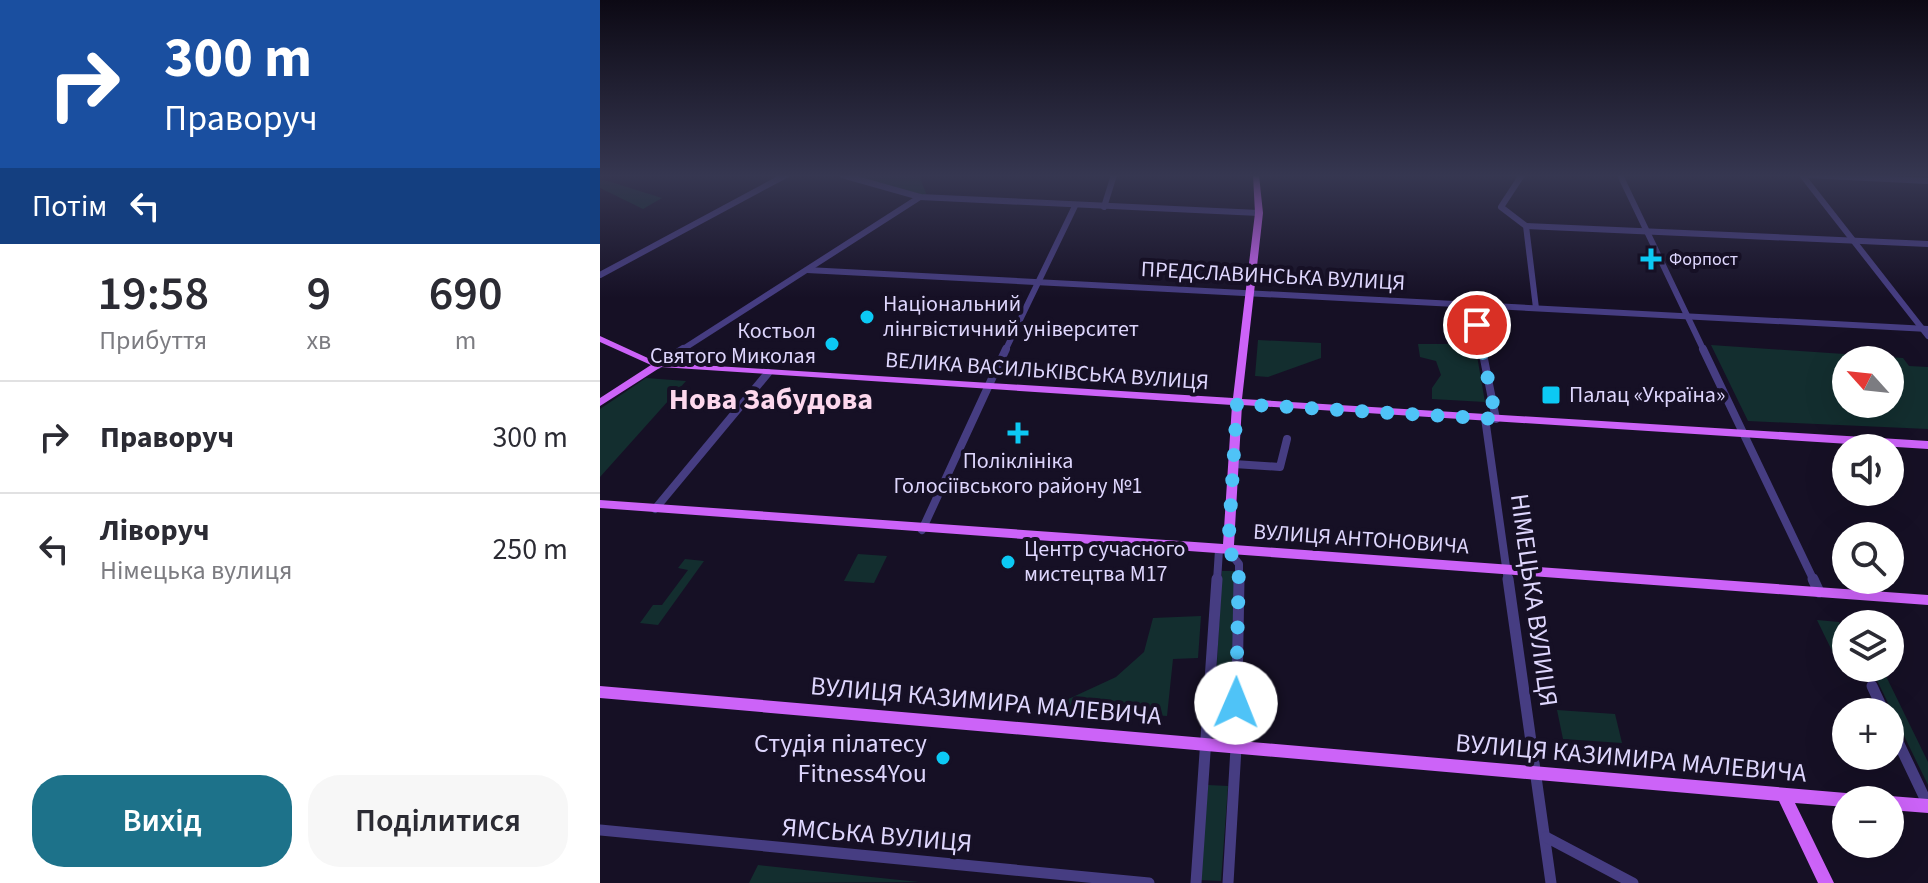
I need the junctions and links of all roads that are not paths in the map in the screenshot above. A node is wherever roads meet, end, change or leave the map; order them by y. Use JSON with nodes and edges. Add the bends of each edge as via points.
{"nodes":[{"id":1,"x":709,"y":216,"type":"edge"},
{"id":2,"x":890,"y":216,"type":"edge"},
{"id":3,"x":1070,"y":216,"type":"edge"},
{"id":4,"x":1259,"y":216,"type":"edge"},
{"id":5,"x":1513,"y":216,"type":"edge"},
{"id":6,"x":1640,"y":216,"type":"edge"},
{"id":7,"x":1835,"y":216,"type":"edge"},
{"id":8,"x":1526,"y":226,"type":"junction"},
{"id":9,"x":1647,"y":231,"type":"junction"},
{"id":10,"x":1854,"y":241,"type":"junction"},
{"id":11,"x":1928,"y":244,"type":"edge"},
{"id":12,"x":807,"y":270,"type":"junction"},
{"id":13,"x":600,"y":275,"type":"edge"},
{"id":14,"x":1039,"y":281,"type":"junction"},
{"id":15,"x":1250,"y":293,"type":"junction"},
{"id":16,"x":1473,"y":305,"type":"junction"},
{"id":17,"x":1536,"y":308,"type":"junction"},
{"id":18,"x":1689,"y":317,"type":"junction"},
{"id":19,"x":1926,"y":331,"type":"edge"},
{"id":20,"x":600,"y":339,"type":"edge"},
{"id":21,"x":658,"y":365,"type":"junction"},
{"id":22,"x":768,"y":373,"type":"junction"},
{"id":23,"x":987,"y":387,"type":"junction"},
{"id":24,"x":600,"y":403,"type":"edge"},
{"id":25,"x":1237,"y":404,"type":"junction"},
{"id":26,"x":1490,"y":418,"type":"junction"},
{"id":27,"x":1743,"y":434,"type":"junction"},
{"id":28,"x":1287,"y":439,"type":"dead end"},
{"id":29,"x":1928,"y":445,"type":"edge"},
{"id":30,"x":1234,"y":464,"type":"junction"},
{"id":31,"x":600,"y":504,"type":"edge"},
{"id":32,"x":655,"y":509,"type":"junction"},
{"id":33,"x":922,"y":530,"type":"junction"},
{"id":34,"x":1223,"y":550,"type":"junction"},
{"id":35,"x":1507,"y":568,"type":"junction"},
{"id":36,"x":1819,"y":592,"type":"junction"},
{"id":37,"x":1928,"y":600,"type":"edge"},
{"id":38,"x":1872,"y":686,"type":"dead end"},
{"id":39,"x":600,"y":692,"type":"edge"},
{"id":40,"x":1878,"y":698,"type":"edge"},
{"id":41,"x":1208,"y":745,"type":"junction"},
{"id":42,"x":1236,"y":748,"type":"junction"},
{"id":43,"x":1904,"y":755,"type":"edge"},
{"id":44,"x":1537,"y":774,"type":"junction"},
{"id":45,"x":1784,"y":796,"type":"junction"},
{"id":46,"x":1832,"y":799,"type":"edge"},
{"id":47,"x":1904,"y":804,"type":"edge"},
{"id":48,"x":1928,"y":806,"type":"edge"},
{"id":49,"x":600,"y":830,"type":"edge"},
{"id":50,"x":1546,"y":837,"type":"junction"},
{"id":51,"x":1149,"y":883,"type":"edge"},
{"id":52,"x":1196,"y":883,"type":"edge"},
{"id":53,"x":1228,"y":883,"type":"edge"},
{"id":54,"x":1551,"y":883,"type":"edge"},
{"id":55,"x":1633,"y":883,"type":"edge"},
{"id":56,"x":1826,"y":883,"type":"edge"}],
"edges":[{"from":1,"to":13,"type":"street"},
{"from":2,"to":12,"type":"street"},
{"from":3,"to":14,"type":"street"},
{"from":4,"to":15,"type":"main road"},
{"from":5,"to":8,"type":"street"},
{"from":6,"to":9,"type":"street"},
{"from":7,"to":10,"type":"street"},
{"from":8,"to":9,"type":"street"},
{"from":8,"to":17,"type":"street"},
{"from":9,"to":10,"type":"street"},
{"from":9,"to":18,"type":"street"},
{"from":10,"to":11,"type":"street"},
{"from":10,"to":19,"type":"street"},
{"from":12,"to":14,"type":"street","name":"ПРЕДСЛАВИНСЬКА ВУЛИЦЯ"},
{"from":12,"to":21,"type":"street"},
{"from":14,"to":15,"type":"street","name":"ПРЕДСЛАВИНСЬКА ВУЛИЦЯ"},
{"from":14,"to":23,"type":"street"},
{"from":15,"to":16,"type":"street","name":"ПРЕДСЛАВИНСЬКА ВУЛИЦЯ"},
{"from":15,"to":25,"type":"main road"},
{"from":16,"to":17,"type":"street","name":"ПРЕДСЛАВИНСЬКА ВУЛИЦЯ"},
{"from":16,"to":26,"type":"street","name":"НІМЕЦЬКА ВУЛИЦЯ"},
{"from":17,"to":18,"type":"street","name":"ПРЕДСЛАВИНСЬКА ВУЛИЦЯ"},
{"from":18,"to":19,"type":"street","name":"ПРЕДСЛАВИНСЬКА ВУЛИЦЯ"},
{"from":18,"to":27,"type":"street"},
{"from":20,"to":21,"type":"main road","name":"ВЕЛИКА ВАСИЛЬКІВСЬКА ВУЛИЦЯ"},
{"from":21,"to":22,"type":"main road","name":"ВЕЛИКА ВАСИЛЬКІВСЬКА ВУЛИЦЯ"},
{"from":21,"to":24,"type":"main road"},
{"from":22,"to":23,"type":"main road","name":"ВЕЛИКА ВАСИЛЬКІВСЬКА ВУЛИЦЯ"},
{"from":22,"to":32,"type":"street"},
{"from":23,"to":25,"type":"main road","name":"ВЕЛИКА ВАСИЛЬКІВСЬКА ВУЛИЦЯ"},
{"from":23,"to":33,"type":"street"},
{"from":25,"to":26,"type":"main road","name":"ВЕЛИКА ВАСИЛЬКІВСЬКА ВУЛИЦЯ"},
{"from":25,"to":30,"type":"main road"},
{"from":26,"to":27,"type":"main road","name":"ВЕЛИКА ВАСИЛЬКІВСЬКА ВУЛИЦЯ"},
{"from":26,"to":35,"type":"street","name":"НІМЕЦЬКА ВУЛИЦЯ"},
{"from":27,"to":29,"type":"main road","name":"ВЕЛИКА ВАСИЛЬКІВСЬКА ВУЛИЦЯ"},
{"from":27,"to":36,"type":"street"},
{"from":28,"to":30,"type":"street","via":[[1280,467]]},
{"from":30,"to":34,"type":"main road"},
{"from":31,"to":32,"type":"main road","name":"ВУЛИЦЯ АНТОНОВИЧА"},
{"from":32,"to":33,"type":"main road","name":"ВУЛИЦЯ АНТОНОВИЧА"},
{"from":33,"to":34,"type":"main road","name":"ВУЛИЦЯ АНТОНОВИЧА"},
{"from":34,"to":35,"type":"main road","name":"ВУЛИЦЯ АНТОНОВИЧА"},
{"from":34,"to":41,"type":"street"},
{"from":34,"to":42,"type":"street","via":[[1239,564]]},
{"from":35,"to":36,"type":"main road","name":"ВУЛИЦЯ АНТОНОВИЧА"},
{"from":35,"to":44,"type":"street","name":"НІМЕЦЬКА ВУЛИЦЯ"},
{"from":36,"to":37,"type":"main road","name":"ВУЛИЦЯ АНТОНОВИЧА"},
{"from":38,"to":40,"type":"street"},
{"from":39,"to":41,"type":"main road","name":"ВУЛИЦЯ КАЗИМИРА МАЛЕВИЧА"},
{"from":41,"to":42,"type":"main road","name":"ВУЛИЦЯ КАЗИМИРА МАЛЕВИЧА"},
{"from":41,"to":52,"type":"street"},
{"from":42,"to":44,"type":"main road","name":"ВУЛИЦЯ КАЗИМИРА МАЛЕВИЧА"},
{"from":42,"to":53,"type":"street"},
{"from":43,"to":48,"type":"street"},
{"from":44,"to":45,"type":"main road","name":"ВУЛИЦЯ КАЗИМИРА МАЛЕВИЧА"},
{"from":44,"to":50,"type":"street","name":"НІМЕЦЬКА ВУЛИЦЯ"},
{"from":45,"to":46,"type":"main road","name":"ВУЛИЦЯ КАЗИМИРА МАЛЕВИЧА"},
{"from":45,"to":56,"type":"main road"},
{"from":47,"to":48,"type":"main road"},
{"from":49,"to":51,"type":"street","name":"ЯМСЬКА ВУЛИЦЯ"},
{"from":50,"to":54,"type":"street","name":"НІМЕЦЬКА ВУЛИЦЯ"},
{"from":50,"to":55,"type":"street"}]}
